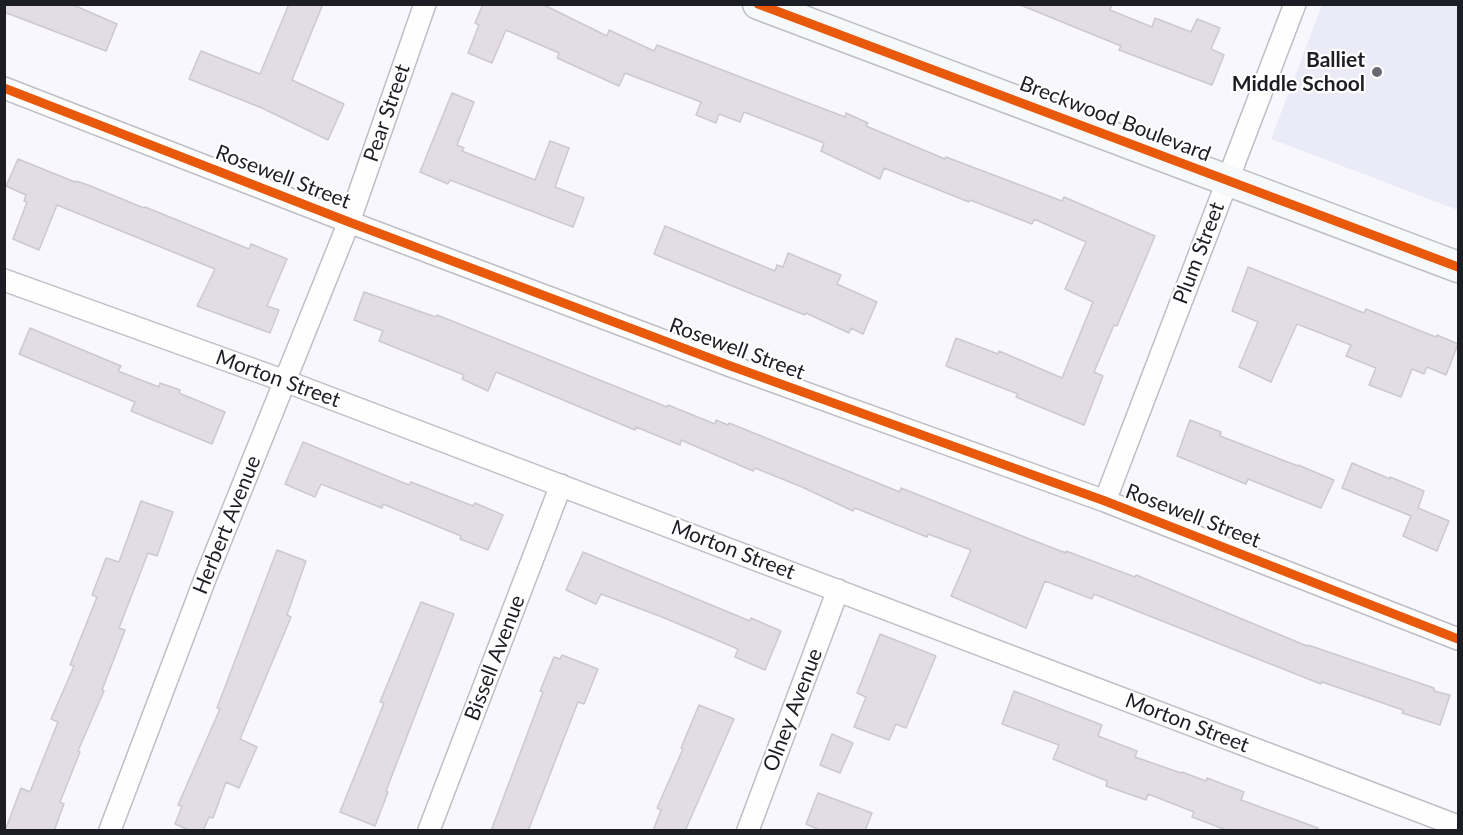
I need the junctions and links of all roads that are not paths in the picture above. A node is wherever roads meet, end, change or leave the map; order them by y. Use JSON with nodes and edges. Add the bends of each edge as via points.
{"nodes":[{"id":1,"x":425,"y":4,"type":"edge"},
{"id":2,"x":758,"y":4,"type":"edge"},
{"id":3,"x":1295,"y":4,"type":"edge"},
{"id":4,"x":4,"y":88,"type":"edge"},
{"id":5,"x":1227,"y":180,"type":"junction"},
{"id":6,"x":349,"y":222,"type":"junction"},
{"id":7,"x":1458,"y":267,"type":"edge"},
{"id":8,"x":4,"y":280,"type":"edge"},
{"id":9,"x":286,"y":381,"type":"junction"},
{"id":10,"x":561,"y":485,"type":"junction"},
{"id":11,"x":1105,"y":501,"type":"junction"},
{"id":12,"x":838,"y":590,"type":"junction"},
{"id":13,"x":1458,"y":639,"type":"edge"},
{"id":14,"x":1458,"y":826,"type":"edge"},
{"id":15,"x":110,"y":831,"type":"edge"},
{"id":16,"x":429,"y":831,"type":"edge"},
{"id":17,"x":748,"y":831,"type":"edge"}],
"edges":[{"from":1,"to":6,"type":"street","name":"Pear Street"},
{"from":2,"to":5,"type":"main road","name":"Breckwood Boulevard"},
{"from":3,"to":5,"type":"street","name":"Plum Street"},
{"from":4,"to":6,"type":"street","name":"Rosewell Street"},
{"from":5,"to":7,"type":"main road","name":"Breckwood Boulevard"},
{"from":5,"to":11,"type":"street","name":"Plum Street"},
{"from":6,"to":9,"type":"street","name":"Herbert Avenue"},
{"from":6,"to":11,"type":"street","name":"Rosewell Street"},
{"from":8,"to":9,"type":"street","name":"Morton Street"},
{"from":9,"to":10,"type":"street","name":"Morton Street"},
{"from":9,"to":15,"type":"street","name":"Herbert Avenue","via":[[205,579]]},
{"from":10,"to":12,"type":"street","name":"Morton Street"},
{"from":10,"to":16,"type":"street","name":"Bissell Avenue"},
{"from":11,"to":13,"type":"street","name":"Rosewell Street"},
{"from":12,"to":14,"type":"street","name":"Morton Street"},
{"from":12,"to":17,"type":"street","name":"Olney Avenue"}]}
